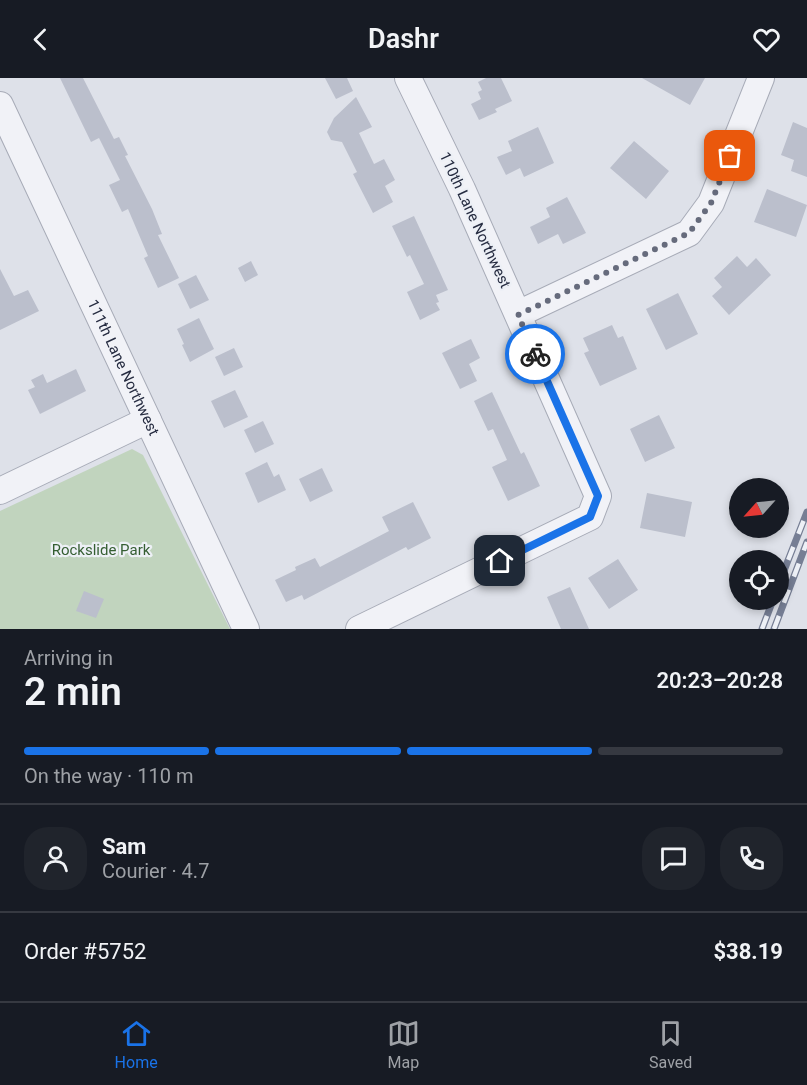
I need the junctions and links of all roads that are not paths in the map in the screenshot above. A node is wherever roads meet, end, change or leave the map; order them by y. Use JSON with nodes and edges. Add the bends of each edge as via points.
{"nodes":[{"id":1,"x":408,"y":78,"type":"edge"},
{"id":2,"x":761,"y":78,"type":"edge"},
{"id":3,"x":0,"y":105,"type":"edge"},
{"id":4,"x":518,"y":315,"type":"junction"},
{"id":5,"x":148,"y":420,"type":"junction"},
{"id":6,"x":0,"y":491,"type":"edge"},
{"id":7,"x":366,"y":627,"type":"edge"},
{"id":8,"x":246,"y":629,"type":"edge"}],
"edges":[{"from":1,"to":4,"type":"street","name":"110th Lane Northwest"},
{"from":2,"to":4,"type":"street","via":[[711,203],[689,233]]},
{"from":3,"to":5,"type":"street","name":"111th Lane Northwest"},
{"from":4,"to":7,"type":"street","name":"110th Lane Northwest","via":[[598,496],[590,517]]},
{"from":5,"to":6,"type":"street"},
{"from":5,"to":8,"type":"street","name":"111th Lane Northwest"}]}
